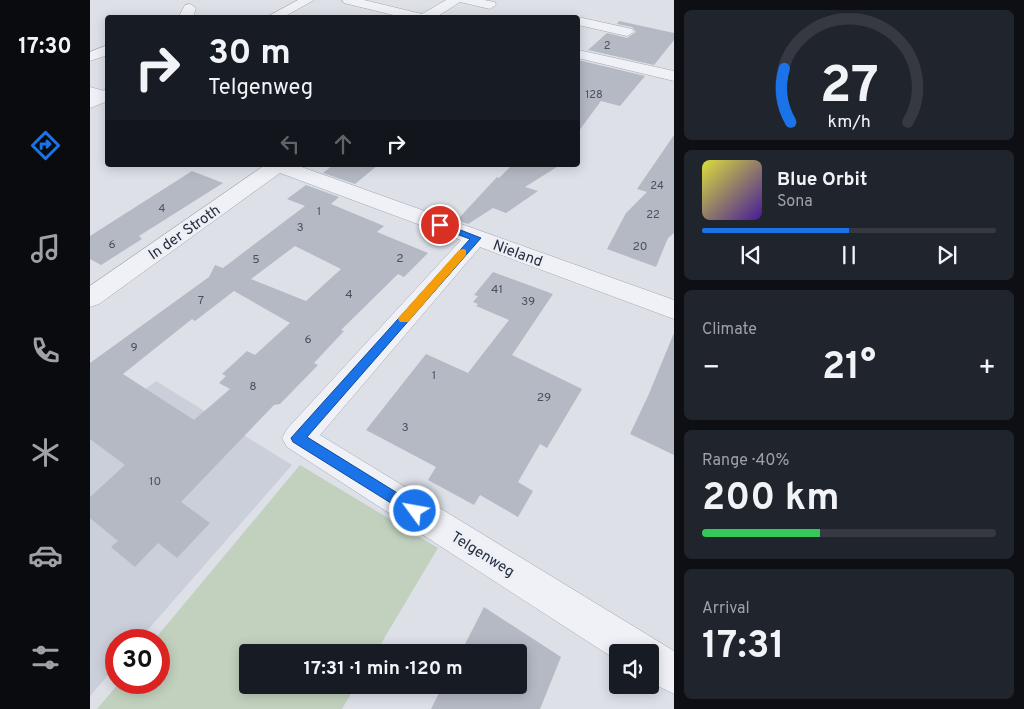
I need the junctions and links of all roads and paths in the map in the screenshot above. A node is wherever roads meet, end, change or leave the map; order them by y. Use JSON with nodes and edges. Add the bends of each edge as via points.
{"nodes":[{"id":1,"x":308,"y":0,"type":"edge"},
{"id":2,"x":348,"y":0,"type":"edge"},
{"id":3,"x":455,"y":0,"type":"edge"},
{"id":4,"x":465,"y":0,"type":"edge"},
{"id":5,"x":490,"y":5,"type":"dead end"},
{"id":6,"x":277,"y":15,"type":"edge"},
{"id":7,"x":411,"y":15,"type":"edge"},
{"id":8,"x":429,"y":15,"type":"edge"},
{"id":9,"x":585,"y":27,"type":"edge"},
{"id":10,"x":627,"y":32,"type":"dead end"},
{"id":11,"x":105,"y":51,"type":"edge"},
{"id":12,"x":580,"y":54,"type":"edge"},
{"id":13,"x":90,"y":57,"type":"edge"},
{"id":14,"x":674,"y":76,"type":"edge"},
{"id":15,"x":275,"y":167,"type":"edge"},
{"id":16,"x":283,"y":167,"type":"edge"},
{"id":17,"x":476,"y":238,"type":"junction"},
{"id":18,"x":90,"y":298,"type":"edge"},
{"id":19,"x":674,"y":310,"type":"edge"},
{"id":20,"x":627,"y":644,"type":"edge"},
{"id":21,"x":659,"y":665,"type":"edge"},
{"id":22,"x":674,"y":674,"type":"edge"}],
"edges":[{"from":1,"to":6,"type":"street"},
{"from":2,"to":7,"type":"street"},
{"from":3,"to":8,"type":"street"},
{"from":4,"to":5,"type":"street"},
{"from":9,"to":10,"type":"street"},
{"from":11,"to":13,"type":"street"},
{"from":12,"to":14,"type":"street"},
{"from":15,"to":18,"type":"street","name":"In der Stroth"},
{"from":16,"to":17,"type":"street","name":"Nieland"},
{"from":17,"to":19,"type":"street","name":"Nieland"},
{"from":17,"to":20,"type":"street","name":"Telgenweg","via":[[298,438]]},
{"from":21,"to":22,"type":"street"}]}
